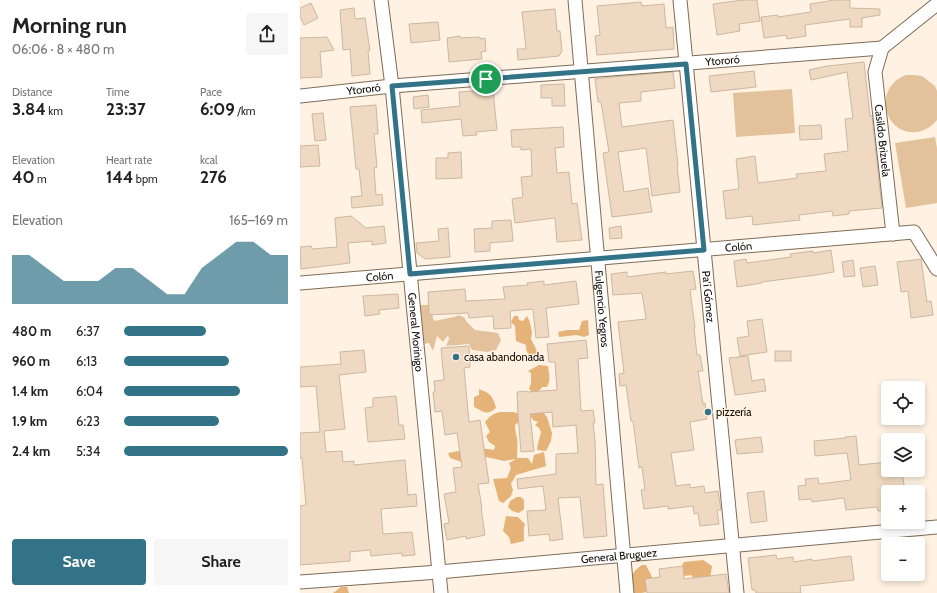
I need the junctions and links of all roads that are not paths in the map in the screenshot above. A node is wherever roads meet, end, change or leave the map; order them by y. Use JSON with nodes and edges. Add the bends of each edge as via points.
{"nodes":[{"id":1,"x":381,"y":0,"type":"edge"},
{"id":2,"x":575,"y":0,"type":"edge"},
{"id":3,"x":680,"y":0,"type":"edge"},
{"id":4,"x":937,"y":4,"type":"edge"},
{"id":5,"x":882,"y":48,"type":"junction"},
{"id":6,"x":686,"y":64,"type":"junction"},
{"id":7,"x":581,"y":72,"type":"junction"},
{"id":8,"x":392,"y":86,"type":"junction"},
{"id":9,"x":300,"y":96,"type":"edge"},
{"id":10,"x":893,"y":234,"type":"junction"},
{"id":11,"x":704,"y":250,"type":"junction"},
{"id":12,"x":598,"y":259,"type":"junction"},
{"id":13,"x":937,"y":269,"type":"edge"},
{"id":14,"x":410,"y":274,"type":"junction"},
{"id":15,"x":300,"y":283,"type":"edge"},
{"id":16,"x":937,"y":527,"type":"edge"},
{"id":17,"x":732,"y":546,"type":"junction"},
{"id":18,"x":624,"y":556,"type":"junction"},
{"id":19,"x":439,"y":572,"type":"junction"},
{"id":20,"x":300,"y":582,"type":"edge"},
{"id":21,"x":441,"y":593,"type":"edge"},
{"id":22,"x":627,"y":593,"type":"edge"},
{"id":23,"x":737,"y":593,"type":"edge"}],
"edges":[{"from":1,"to":8,"type":"street","name":"General Morinigo"},
{"from":2,"to":7,"type":"street","name":"Fulgencio Yegros"},
{"from":3,"to":6,"type":"street","name":"Pa'í Gómez"},
{"from":4,"to":5,"type":"street"},
{"from":5,"to":6,"type":"street","name":"Ytororó"},
{"from":5,"to":10,"type":"street","name":"Casildo Brizuela","via":[[875,72]]},
{"from":6,"to":7,"type":"street","name":"Ytororó"},
{"from":6,"to":11,"type":"street","name":"Pa'í Gómez"},
{"from":7,"to":8,"type":"street","name":"Ytororó"},
{"from":7,"to":12,"type":"street","name":"Fulgencio Yegros"},
{"from":8,"to":9,"type":"street","name":"Ytororó"},
{"from":8,"to":14,"type":"street","name":"General Morinigo"},
{"from":10,"to":11,"type":"street","name":"Colón"},
{"from":10,"to":13,"type":"street","name":"Colón","via":[[914,232]]},
{"from":11,"to":12,"type":"street","name":"Colón"},
{"from":11,"to":17,"type":"street","name":"Pa'í Gómez"},
{"from":12,"to":14,"type":"street","name":"Colón"},
{"from":12,"to":18,"type":"street","name":"Fulgencio Yegros"},
{"from":14,"to":15,"type":"street","name":"Colón"},
{"from":14,"to":19,"type":"street","name":"General Morinigo"},
{"from":16,"to":17,"type":"street","name":"General Bruguez"},
{"from":17,"to":18,"type":"street","name":"General Bruguez"},
{"from":17,"to":23,"type":"street","name":"Pa'í Gómez"},
{"from":18,"to":19,"type":"street","name":"General Bruguez"},
{"from":18,"to":22,"type":"street","name":"Fulgencio Yegros"},
{"from":19,"to":20,"type":"street","name":"General Bruguez"},
{"from":19,"to":21,"type":"street","name":"General Morinigo"}]}
